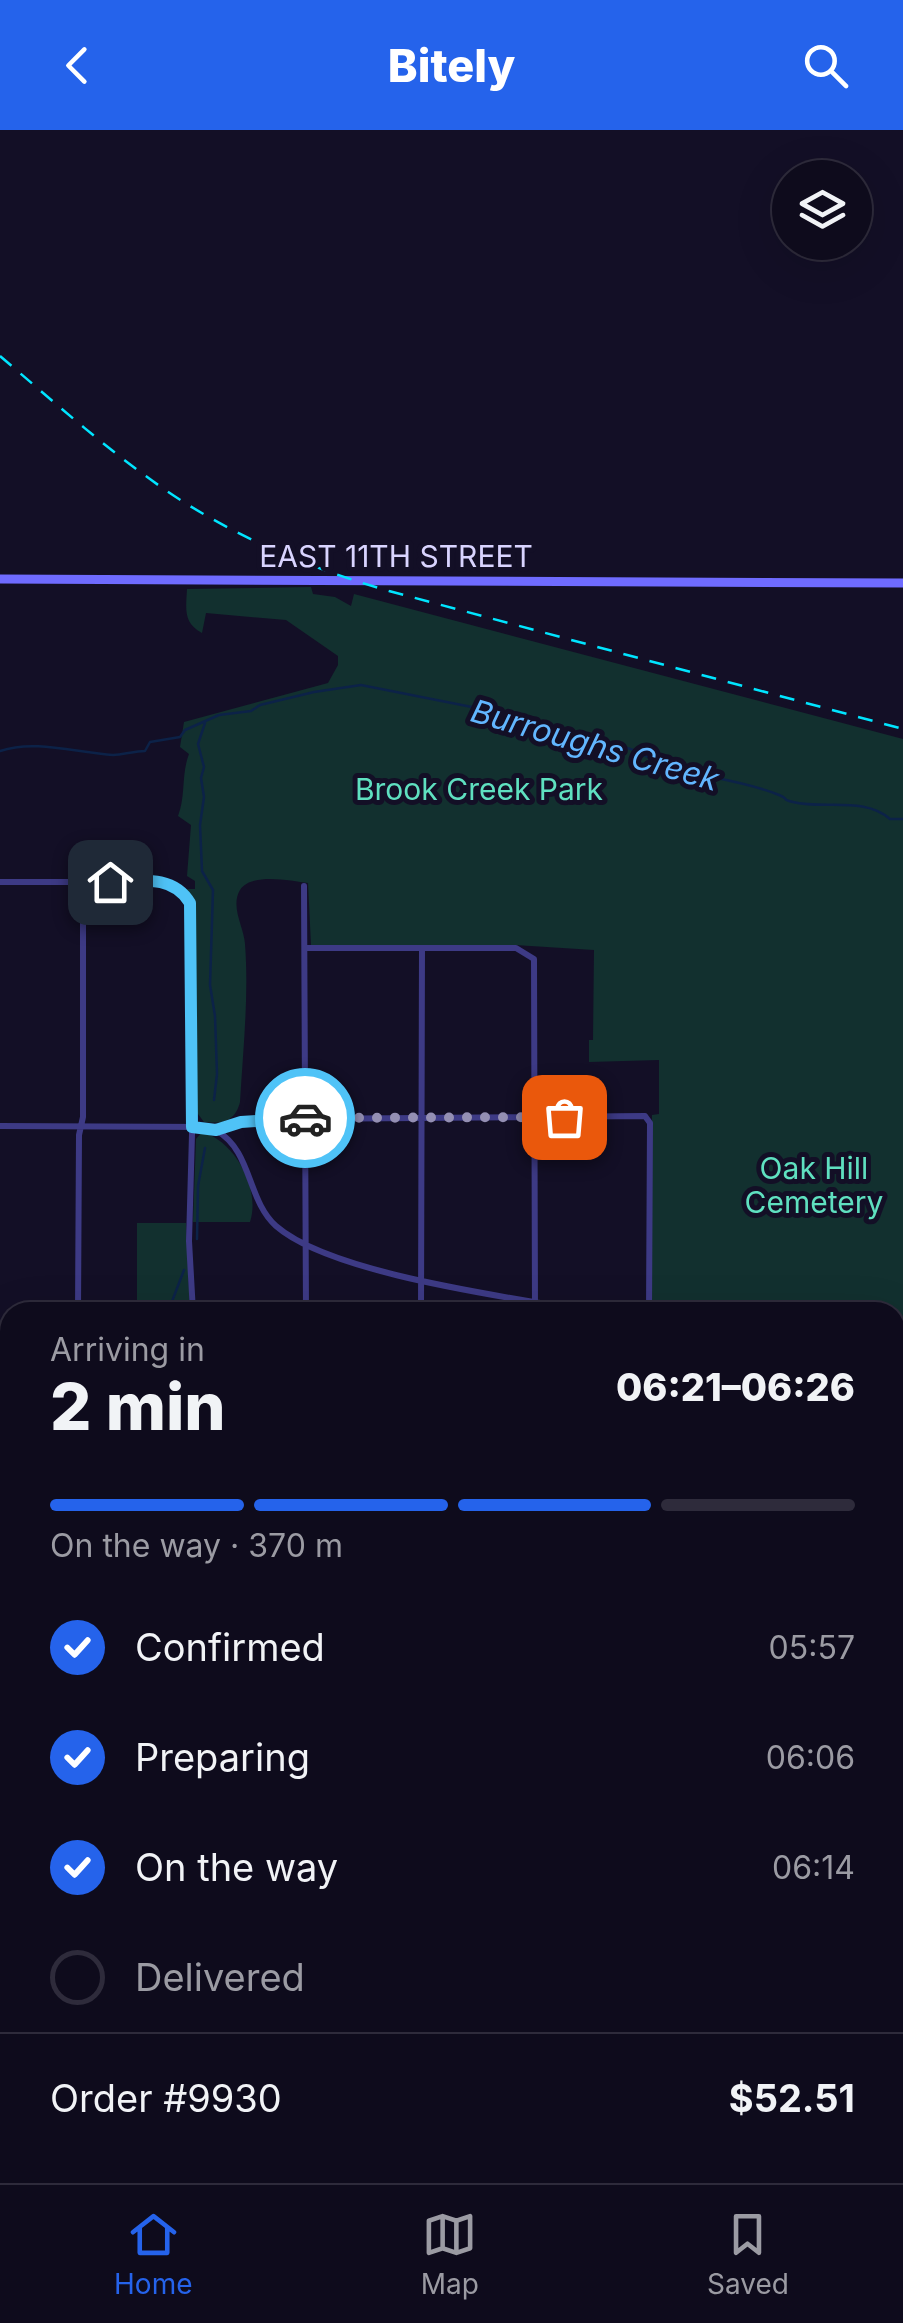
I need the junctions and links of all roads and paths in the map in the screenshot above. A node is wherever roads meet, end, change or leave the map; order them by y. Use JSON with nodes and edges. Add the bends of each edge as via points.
{"nodes":[{"id":1,"x":0,"y":579,"type":"edge"},
{"id":2,"x":903,"y":583,"type":"edge"},
{"id":3,"x":0,"y":882,"type":"edge"},
{"id":4,"x":83,"y":882,"type":"junction"},
{"id":5,"x":304,"y":886,"type":"dead end"},
{"id":6,"x":305,"y":948,"type":"junction"},
{"id":7,"x":422,"y":949,"type":"junction"},
{"id":8,"x":536,"y":1117,"type":"junction"},
{"id":9,"x":305,"y":1118,"type":"junction"},
{"id":10,"x":420,"y":1118,"type":"junction"},
{"id":11,"x":0,"y":1126,"type":"edge"},
{"id":12,"x":81,"y":1127,"type":"junction"},
{"id":13,"x":192,"y":1127,"type":"junction"},
{"id":14,"x":216,"y":1130,"type":"junction"},
{"id":15,"x":306,"y":1244,"type":"junction"},
{"id":16,"x":422,"y":1280,"type":"junction"},
{"id":17,"x":78,"y":1302,"type":"edge"},
{"id":18,"x":192,"y":1302,"type":"edge"},
{"id":19,"x":306,"y":1302,"type":"edge"},
{"id":20,"x":422,"y":1302,"type":"edge"},
{"id":21,"x":535,"y":1302,"type":"joint"},
{"id":22,"x":649,"y":1302,"type":"edge"}],
"edges":[{"from":1,"to":2,"type":"street","name":"EAST 11TH STREET"},
{"from":3,"to":4,"type":"street"},
{"from":4,"to":12,"type":"street"},
{"from":4,"to":13,"type":"street","via":[[157,882],[180,889],[192,908]]},
{"from":5,"to":6,"type":"street"},
{"from":6,"to":7,"type":"street"},
{"from":6,"to":9,"type":"street"},
{"from":7,"to":8,"type":"street","via":[[516,948],[532,955]]},
{"from":7,"to":10,"type":"street"},
{"from":8,"to":10,"type":"street"},
{"from":8,"to":21,"type":"street"},
{"from":8,"to":22,"type":"street","via":[[648,1118]]},
{"from":9,"to":10,"type":"street"},
{"from":9,"to":14,"type":"street"},
{"from":9,"to":15,"type":"street"},
{"from":10,"to":16,"type":"street"},
{"from":11,"to":12,"type":"street"},
{"from":12,"to":13,"type":"street"},
{"from":12,"to":17,"type":"street"},
{"from":13,"to":14,"type":"street"},
{"from":13,"to":18,"type":"street"},
{"from":14,"to":15,"type":"street","via":[[238,1152],[270,1220]]},
{"from":15,"to":16,"type":"street"},
{"from":15,"to":19,"type":"street"},
{"from":16,"to":20,"type":"street"},
{"from":16,"to":21,"type":"street"}]}
